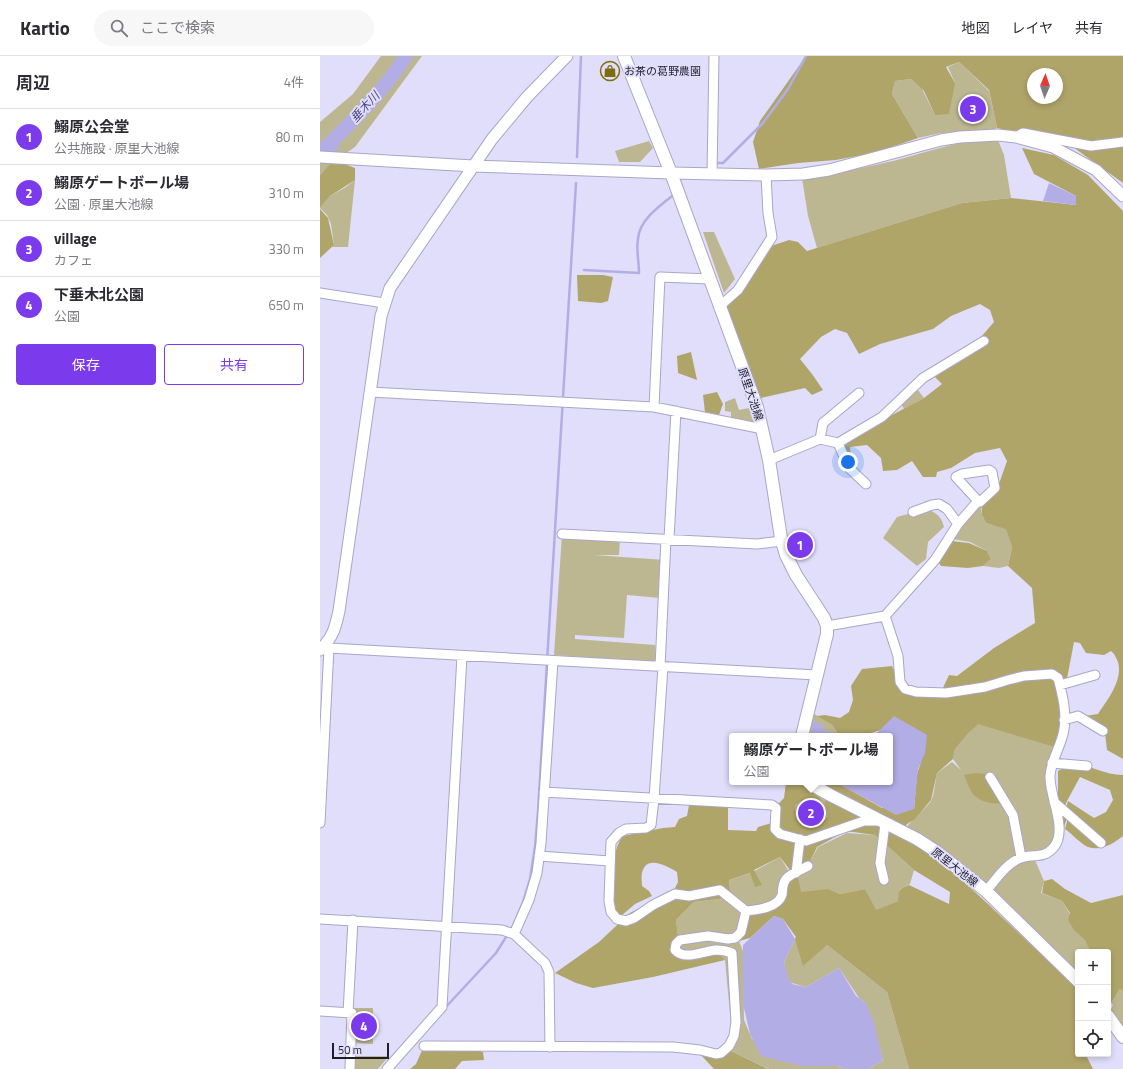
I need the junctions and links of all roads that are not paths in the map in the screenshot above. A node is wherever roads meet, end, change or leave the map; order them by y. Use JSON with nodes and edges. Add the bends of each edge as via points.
{"nodes":[{"id":1,"x":567,"y":56,"type":"edge"},
{"id":2,"x":624,"y":56,"type":"edge"},
{"id":3,"x":714,"y":56,"type":"edge"},
{"id":4,"x":1016,"y":137,"type":"junction"},
{"id":5,"x":1123,"y":142,"type":"edge"},
{"id":6,"x":320,"y":157,"type":"edge"},
{"id":7,"x":473,"y":166,"type":"junction"},
{"id":8,"x":672,"y":173,"type":"junction"},
{"id":9,"x":712,"y":174,"type":"junction"},
{"id":10,"x":766,"y":175,"type":"junction"},
{"id":11,"x":1123,"y":196,"type":"edge"},
{"id":12,"x":710,"y":280,"type":"junction"},
{"id":13,"x":320,"y":293,"type":"edge"},
{"id":14,"x":384,"y":303,"type":"junction"},
{"id":15,"x":720,"y":306,"type":"junction"},
{"id":16,"x":984,"y":341,"type":"dead end"},
{"id":17,"x":370,"y":392,"type":"junction"},
{"id":18,"x":860,"y":392,"type":"dead end"},
{"id":19,"x":654,"y":407,"type":"junction"},
{"id":20,"x":676,"y":411,"type":"junction"},
{"id":21,"x":763,"y":429,"type":"junction"},
{"id":22,"x":820,"y":439,"type":"junction"},
{"id":23,"x":838,"y":443,"type":"junction"},
{"id":24,"x":769,"y":460,"type":"junction"},
{"id":25,"x":866,"y":484,"type":"dead end"},
{"id":26,"x":978,"y":501,"type":"dead end"},
{"id":27,"x":913,"y":512,"type":"dead end"},
{"id":28,"x":958,"y":524,"type":"junction"},
{"id":29,"x":562,"y":534,"type":"dead end"},
{"id":30,"x":668,"y":539,"type":"junction"},
{"id":31,"x":782,"y":541,"type":"junction"},
{"id":32,"x":885,"y":616,"type":"junction"},
{"id":33,"x":827,"y":626,"type":"junction"},
{"id":34,"x":324,"y":649,"type":"edge"},
{"id":35,"x":462,"y":656,"type":"junction"},
{"id":36,"x":553,"y":661,"type":"junction"},
{"id":37,"x":661,"y":667,"type":"junction"},
{"id":38,"x":817,"y":675,"type":"junction"},
{"id":39,"x":1096,"y":675,"type":"dead end"},
{"id":40,"x":1060,"y":685,"type":"junction"},
{"id":41,"x":1064,"y":720,"type":"junction"},
{"id":42,"x":1103,"y":731,"type":"dead end"},
{"id":43,"x":803,"y":733,"type":"edge"},
{"id":44,"x":1052,"y":763,"type":"junction"},
{"id":45,"x":1087,"y":766,"type":"dead end"},
{"id":46,"x":990,"y":777,"type":"dead end"},
{"id":47,"x":813,"y":785,"type":"edge"},
{"id":48,"x":544,"y":792,"type":"junction"},
{"id":49,"x":654,"y":799,"type":"junction"},
{"id":50,"x":1054,"y":802,"type":"junction"},
{"id":51,"x":882,"y":822,"type":"junction"},
{"id":52,"x":320,"y":823,"type":"edge"},
{"id":53,"x":800,"y":839,"type":"junction"},
{"id":54,"x":1101,"y":843,"type":"dead end"},
{"id":55,"x":539,"y":856,"type":"junction"},
{"id":56,"x":1021,"y":858,"type":"junction"},
{"id":57,"x":610,"y":861,"type":"junction"},
{"id":58,"x":808,"y":866,"type":"dead end"},
{"id":59,"x":796,"y":872,"type":"junction"},
{"id":60,"x":884,"y":880,"type":"dead end"},
{"id":61,"x":986,"y":892,"type":"junction"},
{"id":62,"x":746,"y":911,"type":"junction"},
{"id":63,"x":320,"y":919,"type":"edge"},
{"id":64,"x":352,"y":920,"type":"junction"},
{"id":65,"x":446,"y":926,"type":"junction"},
{"id":66,"x":514,"y":934,"type":"junction"},
{"id":67,"x":1075,"y":978,"type":"edge"},
{"id":68,"x":320,"y":1011,"type":"edge"},
{"id":69,"x":348,"y":1013,"type":"junction"},
{"id":70,"x":1111,"y":1020,"type":"edge"},
{"id":71,"x":1123,"y":1037,"type":"edge"},
{"id":72,"x":424,"y":1046,"type":"dead end"},
{"id":73,"x":550,"y":1047,"type":"junction"},
{"id":74,"x":350,"y":1069,"type":"edge"},
{"id":75,"x":387,"y":1069,"type":"edge"}],
"edges":[{"from":1,"to":7,"type":"street","via":[[527,97]]},
{"from":2,"to":8,"type":"main road","name":"原里大池線"},
{"from":3,"to":9,"type":"street"},
{"from":4,"to":5,"type":"street","via":[[1023,133],[1090,146]]},
{"from":4,"to":10,"type":"street","via":[[960,137],[829,170]]},
{"from":4,"to":11,"type":"street","via":[[1053,147],[1096,170]]},
{"from":6,"to":7,"type":"street"},
{"from":7,"to":8,"type":"street"},
{"from":7,"to":14,"type":"street","via":[[390,288]]},
{"from":8,"to":9,"type":"street"},
{"from":8,"to":12,"type":"main road","name":"原里大池線"},
{"from":9,"to":10,"type":"street"},
{"from":10,"to":15,"type":"street","via":[[772,237],[738,290]]},
{"from":12,"to":15,"type":"main road","name":"原里大池線"},
{"from":12,"to":19,"type":"street","via":[[660,277]]},
{"from":13,"to":14,"type":"street"},
{"from":14,"to":17,"type":"street"},
{"from":15,"to":21,"type":"main road","name":"原里大池線"},
{"from":16,"to":23,"type":"street","via":[[923,378],[882,417]]},
{"from":17,"to":19,"type":"street"},
{"from":17,"to":34,"type":"street","via":[[340,611],[334,631]]},
{"from":18,"to":22,"type":"street","via":[[823,423]]},
{"from":19,"to":20,"type":"street"},
{"from":20,"to":21,"type":"street"},
{"from":20,"to":30,"type":"street"},
{"from":21,"to":24,"type":"main road","name":"原里大池線"},
{"from":22,"to":23,"type":"street"},
{"from":22,"to":24,"type":"street"},
{"from":23,"to":25,"type":"street","via":[[849,468]]},
{"from":24,"to":31,"type":"main road","name":"原里大池線"},
{"from":26,"to":28,"type":"street"},
{"from":27,"to":28,"type":"street","via":[[939,504],[947,509]]},
{"from":28,"to":32,"type":"street","via":[[935,560]]},
{"from":29,"to":30,"type":"street"},
{"from":30,"to":31,"type":"street","via":[[757,544]]},
{"from":30,"to":37,"type":"street"},
{"from":31,"to":33,"type":"main road","name":"原里大池線","via":[[796,575]]},
{"from":32,"to":33,"type":"street"},
{"from":32,"to":40,"type":"street","via":[[898,656],[900,682],[905,689],[946,693],[985,687],[1024,676],[1052,674],[1058,678]]},
{"from":33,"to":38,"type":"main road"},
{"from":34,"to":35,"type":"street"},
{"from":34,"to":52,"type":"street"},
{"from":35,"to":36,"type":"street"},
{"from":35,"to":65,"type":"street"},
{"from":36,"to":37,"type":"street"},
{"from":36,"to":48,"type":"street"},
{"from":37,"to":38,"type":"street"},
{"from":37,"to":49,"type":"street"},
{"from":38,"to":43,"type":"main road"},
{"from":39,"to":40,"type":"street"},
{"from":40,"to":41,"type":"street","via":[[1064,701]]},
{"from":41,"to":42,"type":"street","via":[[1078,716]]},
{"from":41,"to":44,"type":"street","via":[[1064,729]]},
{"from":44,"to":45,"type":"street"},
{"from":44,"to":50,"type":"street","via":[[1050,776]]},
{"from":46,"to":56,"type":"street","via":[[1013,815]]},
{"from":47,"to":51,"type":"main road","name":"原里大池線"},
{"from":48,"to":49,"type":"street"},
{"from":48,"to":55,"type":"street"},
{"from":49,"to":53,"type":"street","via":[[772,805],[776,808],[775,829],[780,834]]},
{"from":49,"to":57,"type":"street","via":[[651,825],[646,828],[626,829],[618,833],[611,842]]},
{"from":50,"to":54,"type":"street"},
{"from":50,"to":56,"type":"street","via":[[1059,825],[1056,845],[1048,853]]},
{"from":51,"to":53,"type":"street","via":[[864,821],[806,841]]},
{"from":51,"to":60,"type":"street","via":[[880,863]]},
{"from":51,"to":61,"type":"main road","name":"原里大池線","via":[[937,852]]},
{"from":53,"to":59,"type":"street"},
{"from":55,"to":57,"type":"street"},
{"from":55,"to":66,"type":"street","via":[[529,900]]},
{"from":56,"to":61,"type":"street","via":[[1008,866]]},
{"from":57,"to":62,"type":"street","via":[[609,901],[611,912],[617,919],[626,921],[634,918],[675,894],[689,896],[720,890]]},
{"from":58,"to":59,"type":"street"},
{"from":59,"to":62,"type":"street","via":[[784,881],[778,902],[768,907]]},
{"from":61,"to":67,"type":"main road","name":"原里大池線"},
{"from":62,"to":73,"type":"street","via":[[741,932],[735,938],[708,936],[680,940],[676,944],[675,950],[680,954],[691,955],[714,950],[732,952],[736,1022],[734,1036],[729,1046],[721,1053],[673,1047]]},
{"from":63,"to":64,"type":"street"},
{"from":64,"to":65,"type":"street"},
{"from":64,"to":69,"type":"street"},
{"from":65,"to":66,"type":"street","via":[[504,930]]},
{"from":65,"to":75,"type":"street","via":[[442,1007]]},
{"from":66,"to":73,"type":"street","via":[[544,963],[549,972]]},
{"from":68,"to":69,"type":"street"},
{"from":69,"to":74,"type":"street","via":[[352,1013]]},
{"from":70,"to":71,"type":"main road"},
{"from":72,"to":73,"type":"street"}]}
